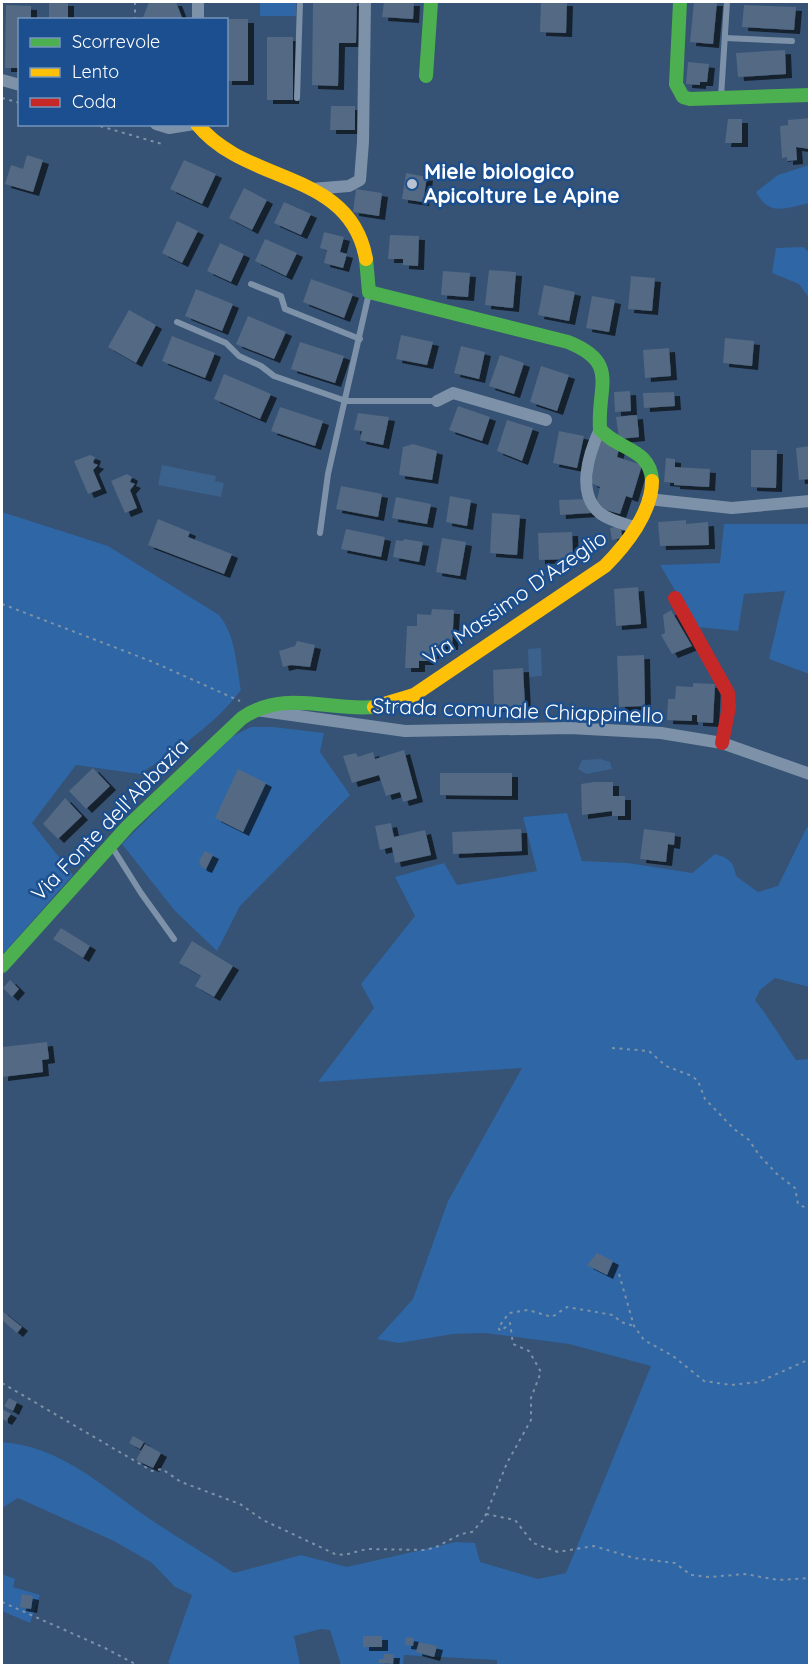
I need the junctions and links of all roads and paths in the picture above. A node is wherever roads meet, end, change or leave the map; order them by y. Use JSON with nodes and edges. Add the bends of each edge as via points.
{"nodes":[{"id":1,"x":135,"y":2,"type":"edge"},
{"id":2,"x":198,"y":2,"type":"edge"},
{"id":3,"x":300,"y":2,"type":"edge"},
{"id":4,"x":365,"y":2,"type":"edge"},
{"id":5,"x":431,"y":2,"type":"edge"},
{"id":6,"x":680,"y":2,"type":"edge"},
{"id":7,"x":727,"y":2,"type":"edge"},
{"id":8,"x":135,"y":18,"type":"edge"},
{"id":9,"x":198,"y":18,"type":"edge"},
{"id":10,"x":725,"y":38,"type":"junction"},
{"id":11,"x":792,"y":41,"type":"dead end"},
{"id":12,"x":426,"y":76,"type":"dead end"},
{"id":13,"x":2,"y":80,"type":"edge"},
{"id":14,"x":18,"y":84,"type":"edge"},
{"id":15,"x":810,"y":95,"type":"edge"},
{"id":16,"x":2,"y":98,"type":"edge"},
{"id":17,"x":297,"y":98,"type":"dead end"},
{"id":18,"x":721,"y":98,"type":"junction"},
{"id":19,"x":18,"y":102,"type":"edge"},
{"id":20,"x":100,"y":126,"type":"edge"},
{"id":21,"x":162,"y":126,"type":"edge"},
{"id":22,"x":182,"y":126,"type":"edge"},
{"id":23,"x":198,"y":126,"type":"edge"},
{"id":24,"x":169,"y":128,"type":"junction"},
{"id":25,"x":307,"y":189,"type":"junction"},
{"id":26,"x":251,"y":284,"type":"dead end"},
{"id":27,"x":369,"y":292,"type":"junction"},
{"id":28,"x":177,"y":322,"type":"dead end"},
{"id":29,"x":360,"y":339,"type":"junction"},
{"id":30,"x":346,"y":400,"type":"junction"},
{"id":31,"x":436,"y":400,"type":"joint"},
{"id":32,"x":546,"y":420,"type":"dead end"},
{"id":33,"x":600,"y":429,"type":"junction"},
{"id":34,"x":648,"y":500,"type":"junction"},
{"id":35,"x":810,"y":501,"type":"edge"},
{"id":36,"x":636,"y":528,"type":"junction"},
{"id":37,"x":320,"y":533,"type":"dead end"},
{"id":38,"x":675,"y":598,"type":"dead end"},
{"id":39,"x":2,"y":604,"type":"edge"},
{"id":40,"x":256,"y":710,"type":"junction"},
{"id":41,"x":722,"y":743,"type":"junction"},
{"id":42,"x":810,"y":774,"type":"edge"},
{"id":43,"x":111,"y":846,"type":"junction"},
{"id":44,"x":174,"y":939,"type":"dead end"},
{"id":45,"x":2,"y":966,"type":"edge"},
{"id":46,"x":612,"y":1048,"type":"dead end"},
{"id":47,"x":810,"y":1210,"type":"edge"},
{"id":48,"x":619,"y":1274,"type":"dead end"},
{"id":49,"x":634,"y":1326,"type":"junction"},
{"id":50,"x":810,"y":1359,"type":"edge"},
{"id":51,"x":2,"y":1383,"type":"edge"},
{"id":52,"x":486,"y":1514,"type":"junction"},
{"id":53,"x":810,"y":1578,"type":"edge"},
{"id":54,"x":2,"y":1602,"type":"edge"},
{"id":55,"x":139,"y":1665,"type":"edge"}],
"edges":[{"from":1,"to":8,"type":"path"},
{"from":2,"to":9,"type":"street"},
{"from":3,"to":17,"type":"lane"},
{"from":4,"to":25,"type":"street","via":[[360,180],[349,186]]},
{"from":5,"to":12,"type":"street"},
{"from":6,"to":18,"type":"street","via":[[678,92],[690,99]]},
{"from":7,"to":10,"type":"lane"},
{"from":10,"to":11,"type":"lane"},
{"from":10,"to":18,"type":"lane"},
{"from":13,"to":14,"type":"street"},
{"from":15,"to":18,"type":"street"},
{"from":16,"to":19,"type":"path"},
{"from":20,"to":24,"type":"path","via":[[162,144]]},
{"from":21,"to":24,"type":"street"},
{"from":22,"to":24,"type":"street"},
{"from":23,"to":25,"type":"street","via":[[209,140],[233,155]]},
{"from":25,"to":27,"type":"street","via":[[342,210],[355,224]]},
{"from":26,"to":29,"type":"lane","via":[[281,296],[285,309]]},
{"from":27,"to":29,"type":"lane"},
{"from":27,"to":33,"type":"street","via":[[587,350],[603,370]]},
{"from":28,"to":30,"type":"lane","via":[[226,343],[239,356],[274,376]]},
{"from":29,"to":30,"type":"lane"},
{"from":30,"to":31,"type":"lane"},
{"from":30,"to":37,"type":"lane","via":[[328,474]]},
{"from":31,"to":32,"type":"street","via":[[453,393]]},
{"from":33,"to":34,"type":"street","name":"Via Massimo D'Azeglio","via":[[610,440],[645,459],[652,474]]},
{"from":33,"to":36,"type":"street","via":[[589,458],[590,498],[602,515]]},
{"from":34,"to":35,"type":"street","via":[[743,508]]},
{"from":34,"to":36,"type":"street","name":"Via Massimo D'Azeglio"},
{"from":36,"to":40,"type":"street","name":"Via Massimo D'Azeglio","via":[[605,566],[404,699],[376,707],[287,702]]},
{"from":38,"to":41,"type":"street","via":[[728,693]]},
{"from":39,"to":40,"type":"path","via":[[153,662]]},
{"from":40,"to":41,"type":"street","name":"Strada comunale Chiappinello","via":[[405,731],[589,728],[661,733]]},
{"from":40,"to":43,"type":"street","name":"Via Fonte dell'Abbazia","via":[[185,770]]},
{"from":41,"to":42,"type":"street","name":"Strada comunale Chiappinello"},
{"from":43,"to":44,"type":"lane"},
{"from":43,"to":45,"type":"street","name":"Via Fonte dell'Abbazia"},
{"from":46,"to":47,"type":"path","via":[[649,1051],[666,1066],[692,1076],[705,1099],[795,1188],[798,1204]]},
{"from":48,"to":49,"type":"path"},
{"from":49,"to":50,"type":"path","via":[[644,1340],[673,1356],[704,1381],[731,1385],[759,1382]]},
{"from":49,"to":52,"type":"path","via":[[613,1315],[567,1307],[552,1317],[524,1310],[509,1313],[503,1320],[498,1328],[501,1331],[510,1323],[513,1344],[529,1351],[541,1372],[531,1398],[531,1420],[507,1463]]},
{"from":51,"to":52,"type":"path","via":[[152,1471],[162,1469],[181,1482],[240,1504],[263,1520],[335,1554],[367,1549],[425,1550],[461,1533],[472,1532]]},
{"from":52,"to":53,"type":"path","via":[[515,1520],[532,1543],[558,1552],[594,1546],[634,1558],[675,1563],[691,1575]]},
{"from":54,"to":55,"type":"path"}]}
